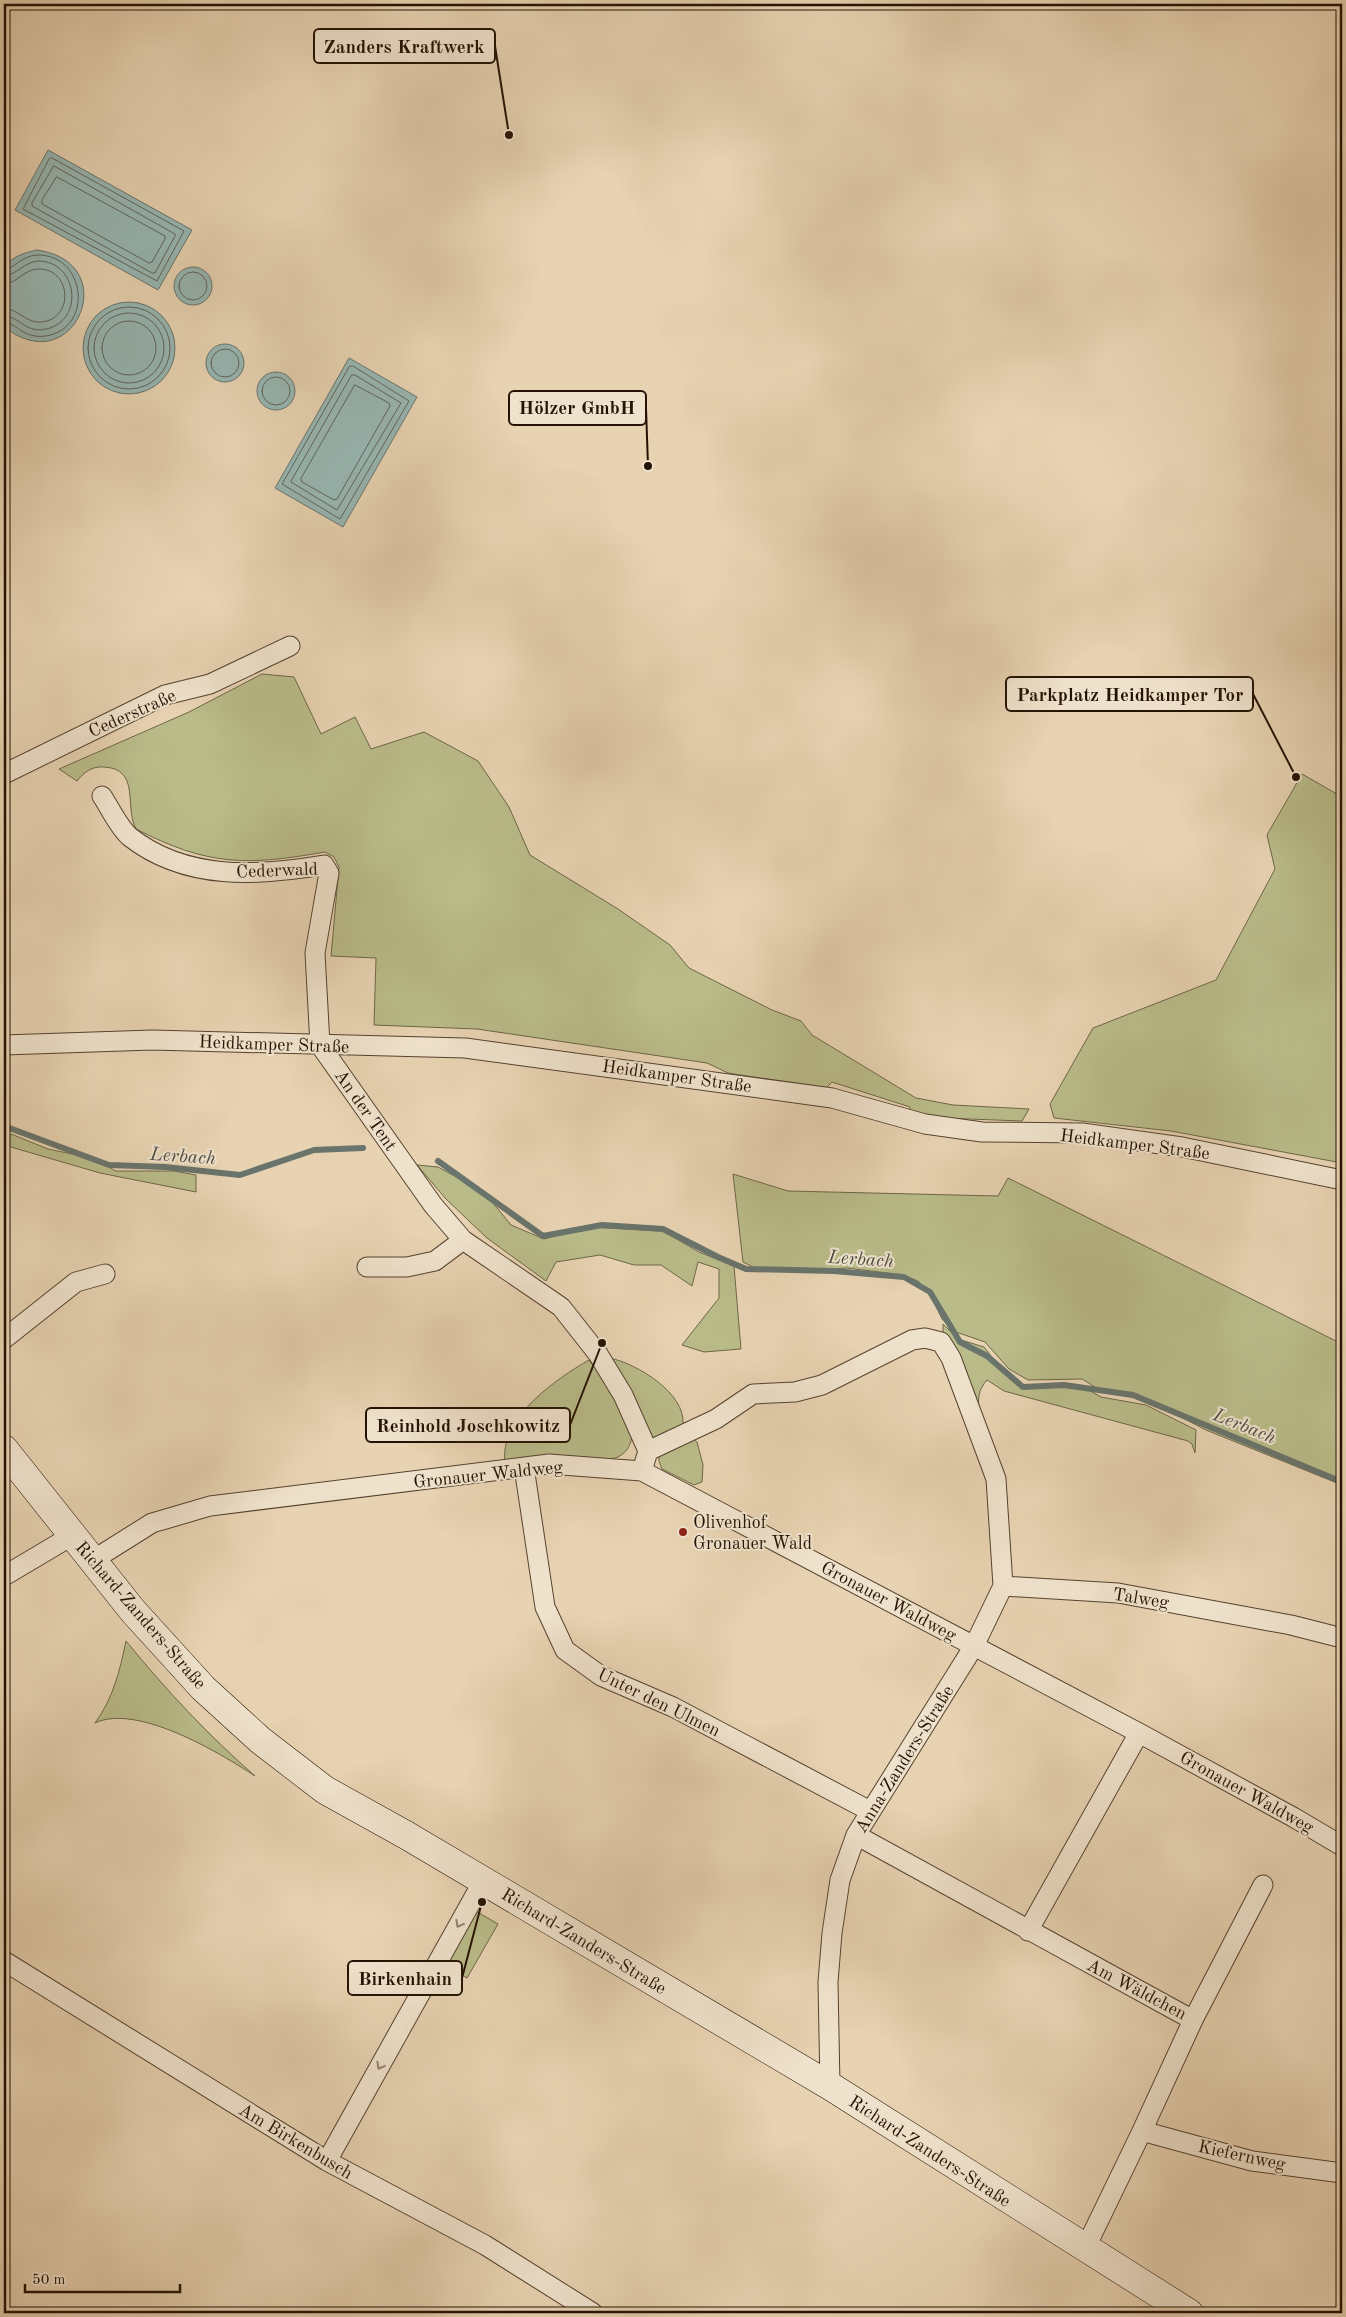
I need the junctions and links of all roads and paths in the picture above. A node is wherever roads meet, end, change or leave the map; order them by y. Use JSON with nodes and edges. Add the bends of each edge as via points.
{"nodes":[{"id":1,"x":290,"y":646,"type":"dead end"},
{"id":2,"x":4,"y":774,"type":"edge"},
{"id":3,"x":102,"y":796,"type":"dead end"},
{"id":4,"x":4,"y":1045,"type":"edge"},
{"id":5,"x":320,"y":1045,"type":"junction"},
{"id":6,"x":1342,"y":1180,"type":"edge"},
{"id":7,"x":463,"y":1240,"type":"junction"},
{"id":8,"x":367,"y":1267,"type":"dead end"},
{"id":9,"x":105,"y":1274,"type":"dead end"},
{"id":10,"x":4,"y":1339,"type":"edge"},
{"id":11,"x":4,"y":1449,"type":"edge"},
{"id":12,"x":648,"y":1451,"type":"junction"},
{"id":13,"x":524,"y":1467,"type":"junction"},
{"id":14,"x":642,"y":1470,"type":"junction"},
{"id":15,"x":73,"y":1536,"type":"junction"},
{"id":16,"x":93,"y":1560,"type":"junction"},
{"id":17,"x":4,"y":1576,"type":"edge"},
{"id":18,"x":1003,"y":1586,"type":"junction"},
{"id":19,"x":1342,"y":1638,"type":"edge"},
{"id":20,"x":974,"y":1646,"type":"junction"},
{"id":21,"x":1139,"y":1733,"type":"junction"},
{"id":22,"x":870,"y":1811,"type":"junction"},
{"id":23,"x":856,"y":1834,"type":"junction"},
{"id":24,"x":1342,"y":1846,"type":"edge"},
{"id":25,"x":483,"y":1881,"type":"junction"},
{"id":26,"x":1263,"y":1885,"type":"dead end"},
{"id":27,"x":1028,"y":1931,"type":"junction"},
{"id":28,"x":4,"y":1962,"type":"edge"},
{"id":29,"x":1193,"y":2020,"type":"junction"},
{"id":30,"x":830,"y":2086,"type":"junction"},
{"id":31,"x":1142,"y":2131,"type":"junction"},
{"id":32,"x":327,"y":2161,"type":"junction"},
{"id":33,"x":1342,"y":2173,"type":"edge"},
{"id":34,"x":1085,"y":2249,"type":"junction"},
{"id":35,"x":593,"y":2313,"type":"edge"},
{"id":36,"x":1189,"y":2313,"type":"edge"}],
"edges":[{"from":1,"to":2,"type":"street","name":"Cederstraße","via":[[210,684],[165,695]]},
{"from":3,"to":5,"type":"street","name":"Cederwald","via":[[128,836],[162,857],[207,871],[260,873],[324,865],[329,873],[315,953]]},
{"from":4,"to":5,"type":"street","name":"Heidkamper Straße","via":[[152,1040]]},
{"from":5,"to":6,"type":"street","name":"Heidkamper Straße","via":[[465,1048],[672,1075],[832,1098],[925,1124],[982,1132],[1082,1133],[1182,1147]]},
{"from":5,"to":7,"type":"street","name":"An der Tent","via":[[433,1205]]},
{"from":7,"to":8,"type":"street","via":[[435,1261],[408,1267]]},
{"from":7,"to":12,"type":"street","name":"An der Tent","via":[[561,1308],[598,1354],[623,1395]]},
{"from":9,"to":10,"type":"street","via":[[76,1282]]},
{"from":11,"to":15,"type":"street","name":"Richard-Zanders-Straße"},
{"from":12,"to":14,"type":"street"},
{"from":12,"to":18,"type":"street","via":[[716,1419],[753,1394],[795,1392],[822,1384],[912,1340],[925,1338],[941,1342],[951,1358],[996,1479]]},
{"from":13,"to":14,"type":"street","name":"Gronauer Waldweg","via":[[549,1464]]},
{"from":13,"to":16,"type":"street","name":"Gronauer Waldweg","via":[[210,1506],[152,1523]]},
{"from":13,"to":22,"type":"street","name":"Unter den Ulmen","via":[[545,1607],[565,1650],[602,1676],[673,1708]]},
{"from":14,"to":20,"type":"street","name":"Gronauer Waldweg"},
{"from":15,"to":16,"type":"street","name":"Richard-Zanders-Straße"},
{"from":15,"to":17,"type":"street"},
{"from":16,"to":25,"type":"street","name":"Richard-Zanders-Straße","via":[[133,1611],[202,1688],[260,1740],[325,1790]]},
{"from":18,"to":19,"type":"street","name":"Talweg","via":[[1118,1593],[1291,1625]]},
{"from":18,"to":20,"type":"street"},
{"from":20,"to":21,"type":"street","name":"Gronauer Waldweg"},
{"from":20,"to":22,"type":"street","name":"Anna-Zanders-Straße"},
{"from":21,"to":24,"type":"street","name":"Gronauer Waldweg"},
{"from":21,"to":27,"type":"street"},
{"from":22,"to":23,"type":"street","name":"Anna-Zanders-Straße"},
{"from":23,"to":27,"type":"street","name":"Am Wäldchen"},
{"from":23,"to":30,"type":"street","name":"Anna-Zanders-Straße","via":[[840,1880],[832,1933],[828,1982]]},
{"from":25,"to":30,"type":"street","name":"Richard-Zanders-Straße"},
{"from":25,"to":32,"type":"street","one_way":true},
{"from":26,"to":29,"type":"street","name":"Am Wäldchen"},
{"from":27,"to":29,"type":"street","name":"Am Wäldchen"},
{"from":28,"to":32,"type":"street","name":"Am Birkenbusch"},
{"from":29,"to":31,"type":"street"},
{"from":30,"to":34,"type":"street","name":"Richard-Zanders-Straße"},
{"from":31,"to":33,"type":"street","name":"Kiefernweg","via":[[1252,2161]]},
{"from":31,"to":34,"type":"street"},
{"from":32,"to":35,"type":"street","name":"Am Birkenbusch","via":[[485,2245]]},
{"from":34,"to":36,"type":"street","name":"Richard-Zanders-Straße"}]}
